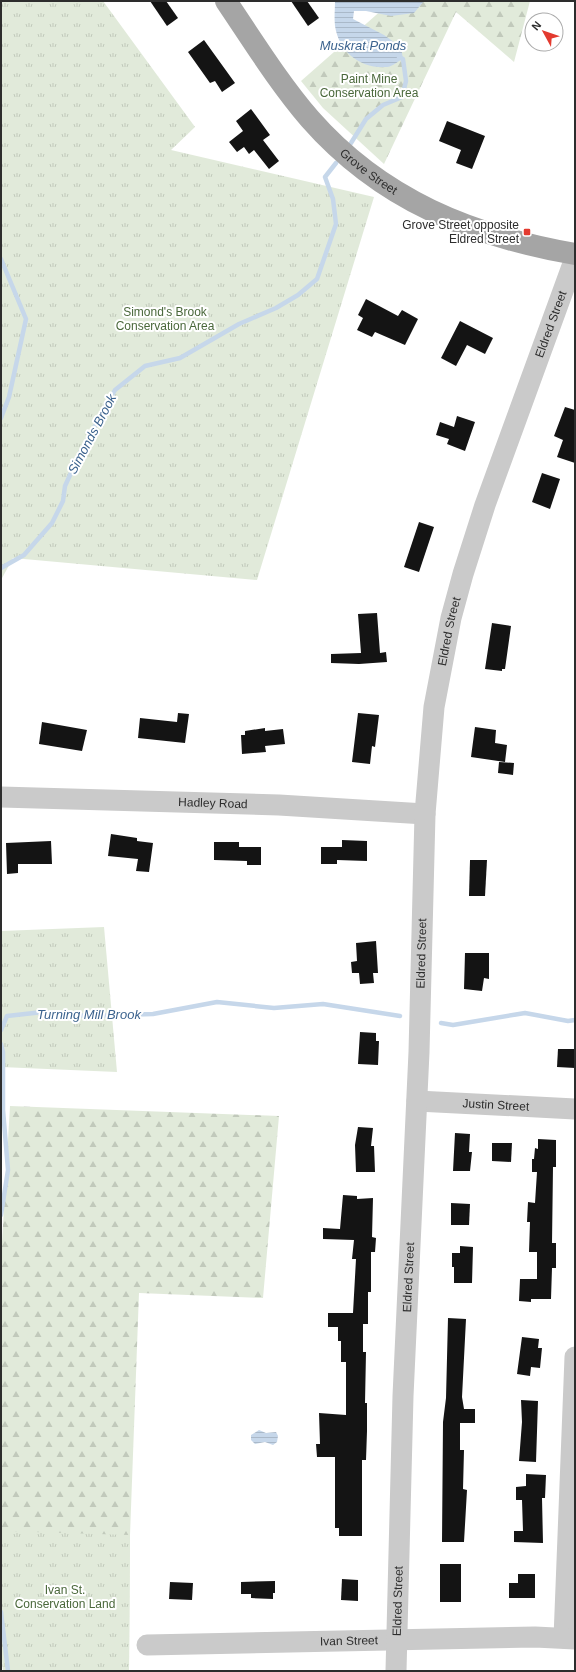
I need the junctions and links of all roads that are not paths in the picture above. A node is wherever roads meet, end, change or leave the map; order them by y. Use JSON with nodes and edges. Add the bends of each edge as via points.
{"nodes":[{"id":1,"x":226,"y":1,"type":"edge"},
{"id":2,"x":575,"y":254,"type":"edge"},
{"id":3,"x":575,"y":258,"type":"edge"},
{"id":4,"x":1,"y":797,"type":"edge"},
{"id":5,"x":425,"y":814,"type":"junction"},
{"id":6,"x":417,"y":1101,"type":"junction"},
{"id":7,"x":575,"y":1109,"type":"edge"},
{"id":8,"x":575,"y":1357,"type":"edge"},
{"id":9,"x":569,"y":1639,"type":"edge"},
{"id":10,"x":397,"y":1640,"type":"junction"},
{"id":11,"x":147,"y":1645,"type":"dead end"},
{"id":12,"x":396,"y":1671,"type":"edge"}],
"edges":[{"from":1,"to":2,"type":"main road","name":"Grove Street","via":[[274,72],[311,120],[353,162],[376,180],[401,196],[457,223],[517,242]]},
{"from":3,"to":5,"type":"street","name":"Eldred Street","via":[[485,505],[450,618],[434,707]]},
{"from":4,"to":5,"type":"street","name":"Hadley Road","via":[[279,805]]},
{"from":5,"to":6,"type":"street","name":"Eldred Street"},
{"from":6,"to":7,"type":"street","name":"Justin Street"},
{"from":6,"to":10,"type":"street","name":"Eldred Street","via":[[403,1396]]},
{"from":8,"to":9,"type":"street"},
{"from":9,"to":10,"type":"street","name":"Ivan Street","via":[[535,1637]]},
{"from":10,"to":11,"type":"street","name":"Ivan Street"},
{"from":10,"to":12,"type":"street","name":"Eldred Street"}]}
